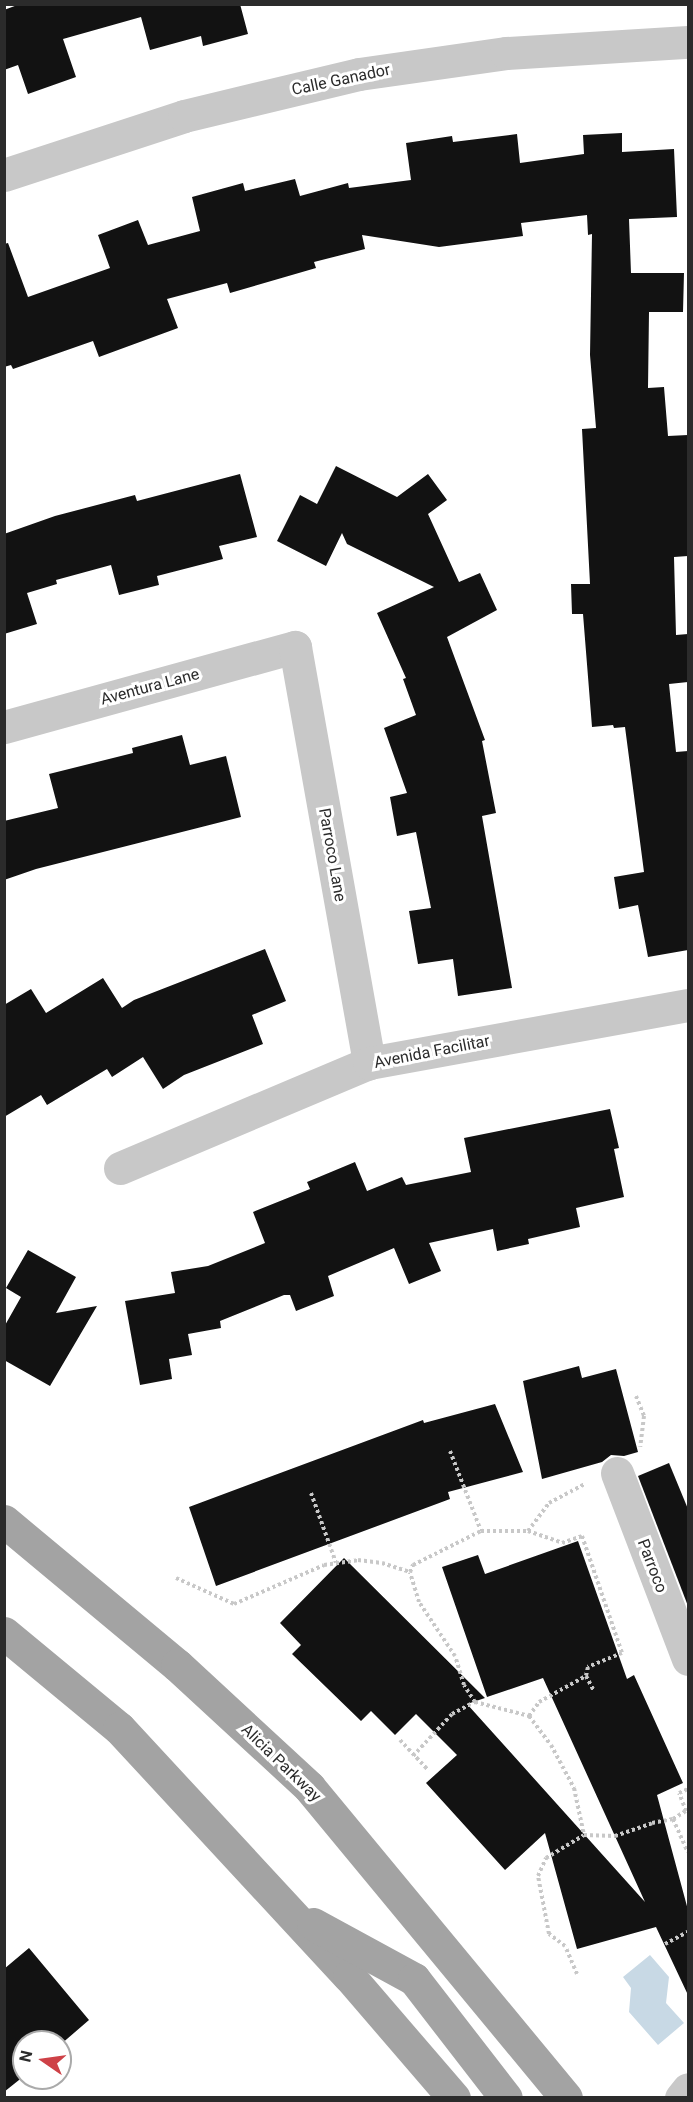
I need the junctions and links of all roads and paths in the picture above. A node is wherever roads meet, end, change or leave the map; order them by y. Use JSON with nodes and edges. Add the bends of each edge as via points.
{"nodes":[{"id":1,"x":688,"y":42,"type":"edge"},
{"id":2,"x":4,"y":176,"type":"edge"},
{"id":3,"x":295,"y":648,"type":"joint"},
{"id":4,"x":4,"y":726,"type":"edge"},
{"id":5,"x":688,"y":1005,"type":"edge"},
{"id":6,"x":369,"y":1063,"type":"junction"},
{"id":7,"x":120,"y":1168,"type":"dead end"},
{"id":8,"x":450,"y":1451,"type":"dead end"},
{"id":9,"x":617,"y":1473,"type":"dead end"},
{"id":10,"x":311,"y":1493,"type":"dead end"},
{"id":11,"x":4,"y":1521,"type":"edge"},
{"id":12,"x":481,"y":1531,"type":"junction"},
{"id":13,"x":336,"y":1563,"type":"junction"},
{"id":14,"x":410,"y":1572,"type":"junction"},
{"id":15,"x":176,"y":1578,"type":"dead end"},
{"id":16,"x":4,"y":1633,"type":"edge"},
{"id":17,"x":688,"y":1659,"type":"edge"},
{"id":18,"x":586,"y":1677,"type":"junction"},
{"id":19,"x":594,"y":1691,"type":"dead end"},
{"id":20,"x":475,"y":1702,"type":"junction"},
{"id":21,"x":529,"y":1716,"type":"junction"},
{"id":22,"x":400,"y":1740,"type":"dead end"},
{"id":23,"x":413,"y":1755,"type":"junction"},
{"id":24,"x":429,"y":1771,"type":"dead end"},
{"id":25,"x":688,"y":1789,"type":"edge"},
{"id":26,"x":674,"y":1819,"type":"junction"},
{"id":27,"x":584,"y":1835,"type":"junction"},
{"id":28,"x":688,"y":1852,"type":"edge"},
{"id":29,"x":288,"y":1910,"type":"junction"},
{"id":30,"x":688,"y":1932,"type":"edge"},
{"id":31,"x":665,"y":1944,"type":"dead end"},
{"id":32,"x":577,"y":1974,"type":"dead end"},
{"id":33,"x":688,"y":2089,"type":"edge"},
{"id":34,"x":454,"y":2097,"type":"edge"},
{"id":35,"x":506,"y":2097,"type":"edge"},
{"id":36,"x":566,"y":2097,"type":"edge"},
{"id":37,"x":681,"y":2097,"type":"edge"}],
"edges":[{"from":1,"to":2,"type":"street","name":"Calle Ganador","via":[[506,52],[358,74],[184,116]]},
{"from":3,"to":4,"type":"street","name":"Aventura Lane"},
{"from":3,"to":6,"type":"street","name":"Parroco Lane"},
{"from":5,"to":6,"type":"street","name":"Avenida Facilitar"},
{"from":6,"to":7,"type":"street","name":"Avenida Facilitar"},
{"from":8,"to":12,"type":"path"},
{"from":9,"to":17,"type":"street","name":"Parroco"},
{"from":10,"to":13,"type":"path"},
{"from":11,"to":36,"type":"main road","name":"Alicia Parkway","via":[[177,1665],[309,1787]]},
{"from":12,"to":14,"type":"path","via":[[413,1565]]},
{"from":12,"to":18,"type":"path","via":[[528,1531],[562,1543],[582,1536],[622,1653],[588,1667]]},
{"from":13,"to":14,"type":"path","via":[[358,1560]]},
{"from":13,"to":15,"type":"path","via":[[234,1604]]},
{"from":14,"to":20,"type":"path","via":[[419,1602],[454,1656]]},
{"from":16,"to":29,"type":"main road","via":[[119,1728]]},
{"from":18,"to":19,"type":"path"},
{"from":18,"to":21,"type":"path","via":[[539,1702]]},
{"from":20,"to":21,"type":"path"},
{"from":20,"to":23,"type":"path","via":[[452,1714]]},
{"from":21,"to":27,"type":"path","via":[[552,1745],[574,1788]]},
{"from":22,"to":23,"type":"path"},
{"from":23,"to":24,"type":"path"},
{"from":25,"to":26,"type":"path","via":[[679,1793],[686,1811]]},
{"from":26,"to":27,"type":"path","via":[[615,1836]]},
{"from":26,"to":28,"type":"path"},
{"from":27,"to":32,"type":"path","via":[[546,1858],[538,1876],[549,1934],[565,1946]]},
{"from":29,"to":34,"type":"main road"},
{"from":29,"to":35,"type":"main road","via":[[414,1979]]},
{"from":30,"to":31,"type":"path"},
{"from":33,"to":37,"type":"street"}]}
